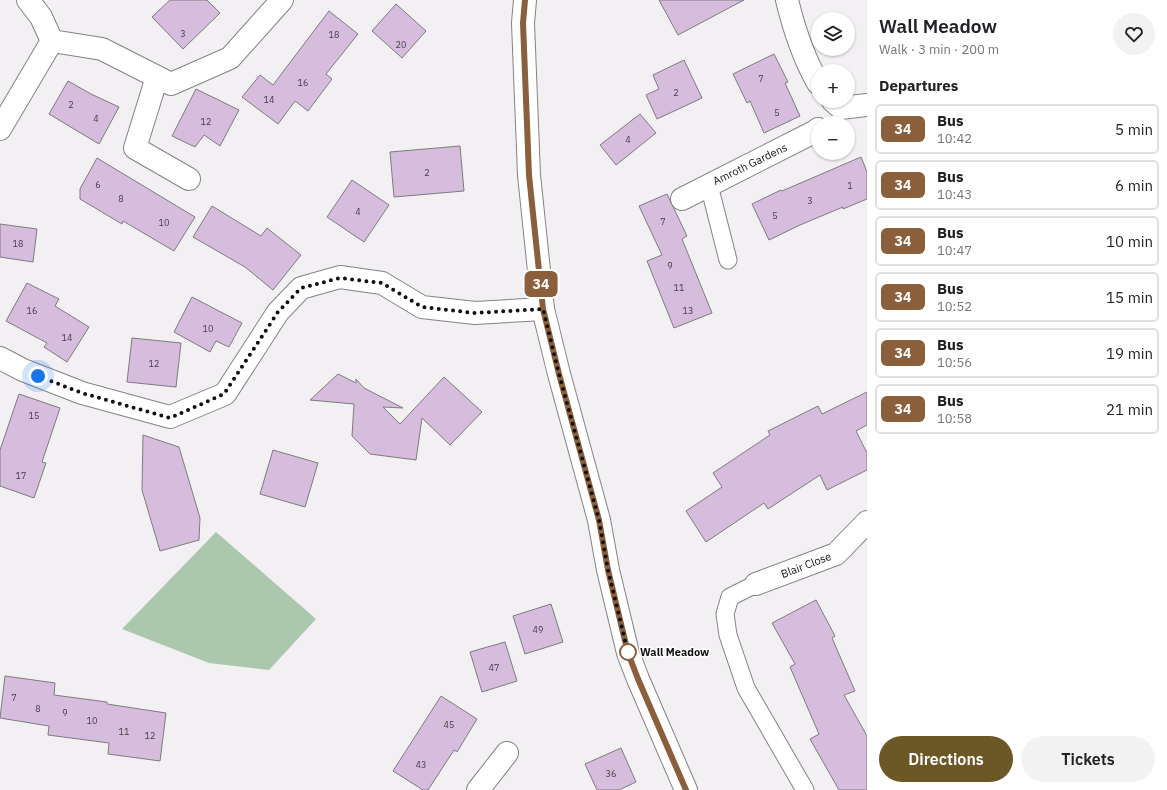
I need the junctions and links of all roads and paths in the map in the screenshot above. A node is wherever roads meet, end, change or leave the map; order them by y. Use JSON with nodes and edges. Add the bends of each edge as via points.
{"nodes":[{"id":1,"x":28,"y":0,"type":"edge"},
{"id":2,"x":282,"y":0,"type":"edge"},
{"id":3,"x":525,"y":0,"type":"edge"},
{"id":4,"x":787,"y":0,"type":"edge"},
{"id":5,"x":52,"y":41,"type":"junction"},
{"id":6,"x":811,"y":71,"type":"edge"},
{"id":7,"x":157,"y":77,"type":"junction"},
{"id":8,"x":855,"y":105,"type":"edge"},
{"id":9,"x":867,"y":105,"type":"edge"},
{"id":10,"x":0,"y":129,"type":"edge"},
{"id":11,"x":811,"y":133,"type":"edge"},
{"id":12,"x":189,"y":179,"type":"dead end"},
{"id":13,"x":709,"y":184,"type":"junction"},
{"id":14,"x":682,"y":199,"type":"dead end"},
{"id":15,"x":728,"y":260,"type":"dead end"},
{"id":16,"x":543,"y":309,"type":"junction"},
{"id":17,"x":0,"y":358,"type":"edge"},
{"id":18,"x":867,"y":522,"type":"edge"},
{"id":19,"x":756,"y":584,"type":"joint"},
{"id":20,"x":507,"y":753,"type":"dead end"},
{"id":21,"x":478,"y":790,"type":"edge"},
{"id":22,"x":686,"y":790,"type":"edge"},
{"id":23,"x":805,"y":790,"type":"edge"}],
"edges":[{"from":1,"to":5,"type":"street","via":[[41,17]]},
{"from":2,"to":7,"type":"street","via":[[230,58],[171,84]]},
{"from":3,"to":16,"type":"street","via":[[523,23],[529,175]]},
{"from":4,"to":6,"type":"street","via":[[794,27]]},
{"from":5,"to":7,"type":"street","via":[[102,49]]},
{"from":5,"to":10,"type":"street"},
{"from":7,"to":12,"type":"street","via":[[135,148]]},
{"from":8,"to":9,"type":"street"},
{"from":11,"to":13,"type":"street","name":"Amroth Gardens"},
{"from":13,"to":14,"type":"street","name":"Amroth Gardens"},
{"from":13,"to":15,"type":"lane"},
{"from":16,"to":17,"type":"street","via":[[475,313],[422,307],[382,283],[340,278],[301,288],[278,312],[224,394],[170,418],[82,393],[23,370]]},
{"from":16,"to":22,"type":"street","via":[[599,520],[628,653]]},
{"from":18,"to":19,"type":"street","name":"Blair Close","via":[[836,554]]},
{"from":19,"to":23,"type":"lane","via":[[730,597],[725,614],[728,635],[746,688]]},
{"from":20,"to":21,"type":"street"}]}
